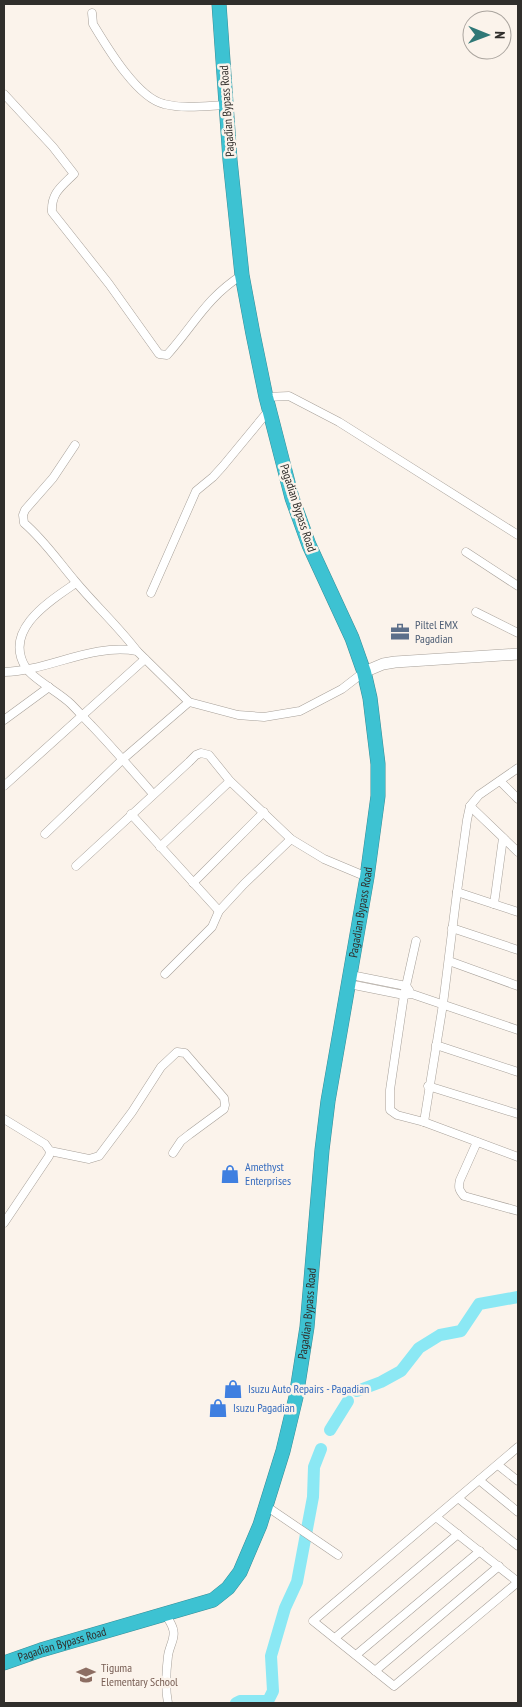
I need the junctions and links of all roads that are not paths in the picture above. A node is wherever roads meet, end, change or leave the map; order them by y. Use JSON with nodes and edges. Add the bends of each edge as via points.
{"nodes":[{"id":1,"x":219,"y":4,"type":"edge"},
{"id":2,"x":92,"y":13,"type":"dead end"},
{"id":3,"x":4,"y":94,"type":"edge"},
{"id":4,"x":226,"y":105,"type":"junction"},
{"id":5,"x":242,"y":275,"type":"junction"},
{"id":6,"x":268,"y":403,"type":"junction"},
{"id":7,"x":75,"y":445,"type":"dead end"},
{"id":8,"x":518,"y":535,"type":"edge"},
{"id":9,"x":466,"y":552,"type":"dead end"},
{"id":10,"x":76,"y":583,"type":"junction"},
{"id":11,"x":518,"y":586,"type":"edge"},
{"id":12,"x":151,"y":593,"type":"dead end"},
{"id":13,"x":476,"y":612,"type":"dead end"},
{"id":14,"x":518,"y":633,"type":"edge"},
{"id":15,"x":137,"y":651,"type":"junction"},
{"id":16,"x":518,"y":654,"type":"edge"},
{"id":17,"x":145,"y":659,"type":"junction"},
{"id":18,"x":26,"y":669,"type":"junction"},
{"id":19,"x":4,"y":672,"type":"edge"},
{"id":20,"x":364,"y":672,"type":"junction"},
{"id":21,"x":49,"y":687,"type":"junction"},
{"id":22,"x":189,"y":702,"type":"junction"},
{"id":23,"x":82,"y":716,"type":"junction"},
{"id":24,"x":4,"y":720,"type":"edge"},
{"id":25,"x":123,"y":759,"type":"junction"},
{"id":26,"x":518,"y":768,"type":"edge"},
{"id":27,"x":230,"y":781,"type":"junction"},
{"id":28,"x":500,"y":781,"type":"junction"},
{"id":29,"x":4,"y":786,"type":"edge"},
{"id":30,"x":153,"y":794,"type":"junction"},
{"id":31,"x":518,"y":799,"type":"edge"},
{"id":32,"x":470,"y":806,"type":"junction"},
{"id":33,"x":264,"y":812,"type":"junction"},
{"id":34,"x":131,"y":814,"type":"junction"},
{"id":35,"x":45,"y":834,"type":"dead end"},
{"id":36,"x":503,"y":838,"type":"junction"},
{"id":37,"x":291,"y":840,"type":"junction"},
{"id":38,"x":160,"y":847,"type":"junction"},
{"id":39,"x":518,"y":852,"type":"edge"},
{"id":40,"x":76,"y":866,"type":"dead end"},
{"id":41,"x":367,"y":877,"type":"junction"},
{"id":42,"x":193,"y":883,"type":"junction"},
{"id":43,"x":457,"y":892,"type":"junction"},
{"id":44,"x":494,"y":904,"type":"junction"},
{"id":45,"x":219,"y":911,"type":"junction"},
{"id":46,"x":518,"y":912,"type":"edge"},
{"id":47,"x":452,"y":928,"type":"junction"},
{"id":48,"x":416,"y":941,"type":"dead end"},
{"id":49,"x":518,"y":950,"type":"edge"},
{"id":50,"x":448,"y":961,"type":"junction"},
{"id":51,"x":165,"y":974,"type":"dead end"},
{"id":52,"x":350,"y":979,"type":"junction"},
{"id":53,"x":406,"y":986,"type":"junction"},
{"id":54,"x":518,"y":986,"type":"edge"},
{"id":55,"x":408,"y":994,"type":"junction"},
{"id":56,"x":443,"y":1004,"type":"junction"},
{"id":57,"x":518,"y":1030,"type":"edge"},
{"id":58,"x":436,"y":1045,"type":"junction"},
{"id":59,"x":518,"y":1072,"type":"edge"},
{"id":60,"x":428,"y":1086,"type":"junction"},
{"id":61,"x":518,"y":1114,"type":"edge"},
{"id":62,"x":4,"y":1119,"type":"edge"},
{"id":63,"x":424,"y":1122,"type":"junction"},
{"id":64,"x":477,"y":1142,"type":"junction"},
{"id":65,"x":50,"y":1151,"type":"junction"},
{"id":66,"x":173,"y":1153,"type":"dead end"},
{"id":67,"x":518,"y":1158,"type":"edge"},
{"id":68,"x":518,"y":1211,"type":"edge"},
{"id":69,"x":4,"y":1223,"type":"edge"},
{"id":70,"x":518,"y":1447,"type":"edge"},
{"id":71,"x":498,"y":1465,"type":"junction"},
{"id":72,"x":479,"y":1480,"type":"junction"},
{"id":73,"x":518,"y":1481,"type":"edge"},
{"id":74,"x":458,"y":1498,"type":"junction"},
{"id":75,"x":266,"y":1506,"type":"junction"},
{"id":76,"x":518,"y":1512,"type":"edge"},
{"id":77,"x":436,"y":1516,"type":"junction"},
{"id":78,"x":458,"y":1534,"type":"junction"},
{"id":79,"x":518,"y":1546,"type":"edge"},
{"id":80,"x":480,"y":1551,"type":"junction"},
{"id":81,"x":338,"y":1555,"type":"dead end"},
{"id":82,"x":499,"y":1566,"type":"junction"},
{"id":83,"x":166,"y":1615,"type":"junction"},
{"id":84,"x":334,"y":1638,"type":"junction"},
{"id":85,"x":356,"y":1656,"type":"junction"},
{"id":86,"x":4,"y":1663,"type":"edge"},
{"id":87,"x":375,"y":1671,"type":"junction"},
{"id":88,"x":168,"y":1703,"type":"edge"}],
"edges":[{"from":1,"to":4,"type":"highway","name":"Pagadian Bypass Road"},
{"from":2,"to":4,"type":"street","via":[[93,24],[131,81],[154,101],[184,107]]},
{"from":3,"to":5,"type":"street","via":[[74,174],[54,195],[52,212],[159,354],[167,355],[208,302]]},
{"from":4,"to":5,"type":"highway","name":"Pagadian Bypass Road"},
{"from":5,"to":6,"type":"highway","name":"Pagadian Bypass Road"},
{"from":6,"to":8,"type":"street","via":[[289,396],[339,422]]},
{"from":6,"to":12,"type":"street","via":[[224,466],[196,491]]},
{"from":6,"to":20,"type":"highway","name":"Pagadian Bypass Road","via":[[292,498]]},
{"from":7,"to":10,"type":"street","via":[[53,478],[25,510],[22,519]]},
{"from":9,"to":11,"type":"street"},
{"from":10,"to":15,"type":"street"},
{"from":10,"to":18,"type":"street","via":[[42,607],[24,629],[20,654]]},
{"from":13,"to":14,"type":"street"},
{"from":15,"to":17,"type":"street"},
{"from":15,"to":18,"type":"street","via":[[111,650]]},
{"from":16,"to":20,"type":"street","via":[[395,662]]},
{"from":17,"to":22,"type":"street"},
{"from":17,"to":23,"type":"street"},
{"from":18,"to":19,"type":"street"},
{"from":18,"to":21,"type":"street"},
{"from":20,"to":22,"type":"street","via":[[318,703],[283,715],[238,715]]},
{"from":20,"to":41,"type":"highway","name":"Pagadian Bypass Road","via":[[378,764],[378,796]]},
{"from":21,"to":23,"type":"street"},
{"from":21,"to":24,"type":"street"},
{"from":22,"to":25,"type":"street"},
{"from":23,"to":25,"type":"street"},
{"from":23,"to":29,"type":"street"},
{"from":25,"to":30,"type":"street"},
{"from":25,"to":35,"type":"street"},
{"from":26,"to":28,"type":"street"},
{"from":27,"to":30,"type":"street","via":[[209,755],[202,753]]},
{"from":27,"to":33,"type":"street"},
{"from":27,"to":38,"type":"street"},
{"from":28,"to":31,"type":"street"},
{"from":28,"to":32,"type":"street","via":[[478,795]]},
{"from":30,"to":34,"type":"street"},
{"from":32,"to":36,"type":"street"},
{"from":32,"to":43,"type":"street"},
{"from":33,"to":37,"type":"street"},
{"from":33,"to":42,"type":"street"},
{"from":34,"to":38,"type":"street"},
{"from":34,"to":40,"type":"street"},
{"from":36,"to":39,"type":"street"},
{"from":36,"to":44,"type":"street"},
{"from":37,"to":41,"type":"street","via":[[324,860]]},
{"from":37,"to":45,"type":"street"},
{"from":38,"to":42,"type":"street"},
{"from":41,"to":52,"type":"highway","name":"Pagadian Bypass Road"},
{"from":42,"to":45,"type":"street"},
{"from":43,"to":44,"type":"street"},
{"from":43,"to":47,"type":"street"},
{"from":44,"to":46,"type":"street"},
{"from":45,"to":51,"type":"street","via":[[212,927]]},
{"from":47,"to":49,"type":"street"},
{"from":47,"to":50,"type":"street"},
{"from":48,"to":53,"type":"street"},
{"from":50,"to":54,"type":"street"},
{"from":50,"to":56,"type":"street"},
{"from":52,"to":53,"type":"street"},
{"from":52,"to":55,"type":"street"},
{"from":52,"to":75,"type":"highway","name":"Pagadian Bypass Road","via":[[328,1100],[301,1371],[291,1420]]},
{"from":53,"to":55,"type":"street"},
{"from":55,"to":56,"type":"street"},
{"from":55,"to":63,"type":"street","via":[[389,1103],[390,1110],[397,1115]]},
{"from":56,"to":57,"type":"street"},
{"from":56,"to":58,"type":"street"},
{"from":58,"to":59,"type":"street"},
{"from":58,"to":60,"type":"street"},
{"from":60,"to":61,"type":"street"},
{"from":60,"to":63,"type":"street"},
{"from":62,"to":65,"type":"street","via":[[45,1144]]},
{"from":63,"to":64,"type":"street"},
{"from":64,"to":67,"type":"street"},
{"from":64,"to":68,"type":"street","via":[[460,1180],[459,1191],[464,1196]]},
{"from":65,"to":66,"type":"street","via":[[89,1159],[99,1156],[161,1067],[181,1052],[224,1098],[225,1105],[182,1141]]},
{"from":65,"to":69,"type":"street"},
{"from":70,"to":71,"type":"street"},
{"from":71,"to":72,"type":"street"},
{"from":71,"to":73,"type":"street"},
{"from":72,"to":74,"type":"street"},
{"from":72,"to":76,"type":"street"},
{"from":74,"to":77,"type":"street"},
{"from":74,"to":79,"type":"street"},
{"from":75,"to":81,"type":"street"},
{"from":75,"to":83,"type":"highway","name":"Pagadian Bypass Road","via":[[240,1572],[228,1588],[213,1600]]},
{"from":77,"to":78,"type":"street"},
{"from":77,"to":84,"type":"street","via":[[313,1621]]},
{"from":78,"to":80,"type":"street"},
{"from":78,"to":84,"type":"street"},
{"from":80,"to":82,"type":"street"},
{"from":80,"to":85,"type":"street"},
{"from":82,"to":87,"type":"street"},
{"from":82,"to":87,"type":"street","via":[[518,1582],[394,1686]]},
{"from":83,"to":86,"type":"highway","name":"Pagadian Bypass Road"},
{"from":83,"to":88,"type":"street","via":[[174,1633],[168,1654]]},
{"from":84,"to":85,"type":"street"},
{"from":85,"to":87,"type":"street"}]}
